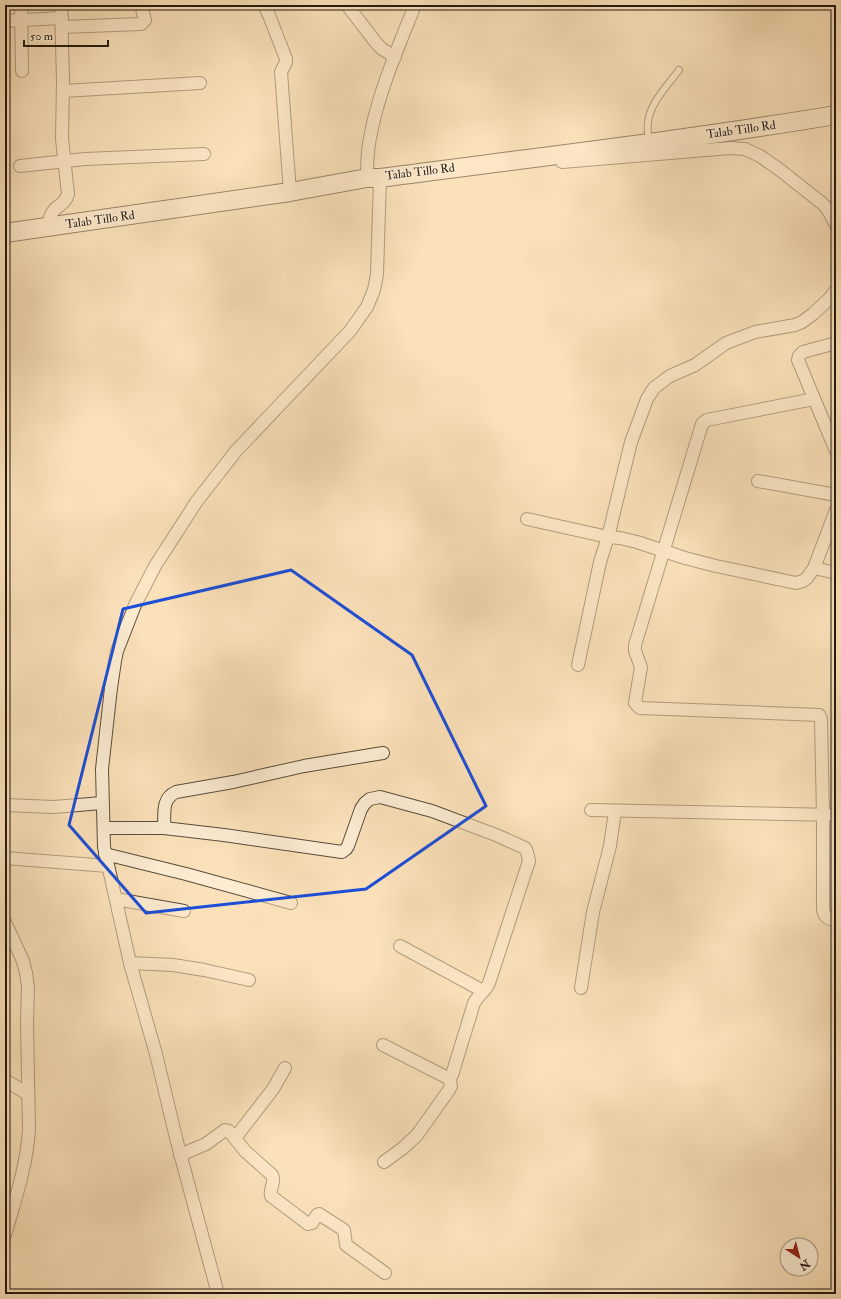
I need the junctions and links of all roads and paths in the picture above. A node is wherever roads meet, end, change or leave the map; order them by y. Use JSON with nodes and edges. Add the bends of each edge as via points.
{"nodes":[{"id":1,"x":21,"y":5,"type":"edge"},
{"id":2,"x":61,"y":5,"type":"edge"},
{"id":3,"x":141,"y":5,"type":"edge"},
{"id":4,"x":264,"y":5,"type":"edge"},
{"id":5,"x":347,"y":5,"type":"edge"},
{"id":6,"x":415,"y":5,"type":"edge"},
{"id":7,"x":22,"y":20,"type":"junction"},
{"id":8,"x":5,"y":21,"type":"edge"},
{"id":9,"x":62,"y":22,"type":"junction"},
{"id":10,"x":395,"y":57,"type":"junction"},
{"id":11,"x":680,"y":70,"type":"dead end"},
{"id":12,"x":22,"y":71,"type":"dead end"},
{"id":13,"x":200,"y":83,"type":"dead end"},
{"id":14,"x":69,"y":90,"type":"junction"},
{"id":15,"x":836,"y":115,"type":"edge"},
{"id":16,"x":649,"y":143,"type":"junction"},
{"id":17,"x":204,"y":154,"type":"dead end"},
{"id":18,"x":74,"y":160,"type":"junction"},
{"id":19,"x":519,"y":160,"type":"junction"},
{"id":20,"x":20,"y":166,"type":"dead end"},
{"id":21,"x":373,"y":178,"type":"junction"},
{"id":22,"x":290,"y":192,"type":"junction"},
{"id":23,"x":836,"y":225,"type":"edge"},
{"id":24,"x":48,"y":227,"type":"junction"},
{"id":25,"x":5,"y":233,"type":"edge"},
{"id":26,"x":836,"y":290,"type":"edge"},
{"id":27,"x":836,"y":342,"type":"edge"},
{"id":28,"x":814,"y":399,"type":"junction"},
{"id":29,"x":836,"y":452,"type":"edge"},
{"id":30,"x":758,"y":481,"type":"dead end"},
{"id":31,"x":836,"y":496,"type":"edge"},
{"id":32,"x":836,"y":510,"type":"edge"},
{"id":33,"x":526,"y":519,"type":"dead end"},
{"id":34,"x":614,"y":537,"type":"junction"},
{"id":35,"x":664,"y":552,"type":"junction"},
{"id":36,"x":814,"y":568,"type":"junction"},
{"id":37,"x":836,"y":573,"type":"edge"},
{"id":38,"x":578,"y":665,"type":"dead end"},
{"id":39,"x":383,"y":753,"type":"dead end"},
{"id":40,"x":102,"y":803,"type":"junction"},
{"id":41,"x":5,"y":805,"type":"edge"},
{"id":42,"x":591,"y":810,"type":"dead end"},
{"id":43,"x":615,"y":811,"type":"junction"},
{"id":44,"x":823,"y":815,"type":"junction"},
{"id":45,"x":836,"y":816,"type":"edge"},
{"id":46,"x":104,"y":828,"type":"junction"},
{"id":47,"x":164,"y":828,"type":"junction"},
{"id":48,"x":105,"y":854,"type":"junction"},
{"id":49,"x":5,"y":858,"type":"edge"},
{"id":50,"x":108,"y":866,"type":"junction"},
{"id":51,"x":116,"y":899,"type":"junction"},
{"id":52,"x":291,"y":903,"type":"dead end"},
{"id":53,"x":184,"y":911,"type":"dead end"},
{"id":54,"x":836,"y":920,"type":"edge"},
{"id":55,"x":5,"y":922,"type":"edge"},
{"id":56,"x":400,"y":946,"type":"dead end"},
{"id":57,"x":130,"y":963,"type":"junction"},
{"id":58,"x":249,"y":980,"type":"dead end"},
{"id":59,"x":581,"y":988,"type":"dead end"},
{"id":60,"x":483,"y":991,"type":"junction"},
{"id":61,"x":383,"y":1045,"type":"dead end"},
{"id":62,"x":285,"y":1068,"type":"dead end"},
{"id":63,"x":449,"y":1077,"type":"junction"},
{"id":64,"x":5,"y":1080,"type":"edge"},
{"id":65,"x":28,"y":1094,"type":"junction"},
{"id":66,"x":235,"y":1138,"type":"junction"},
{"id":67,"x":180,"y":1155,"type":"junction"},
{"id":68,"x":384,"y":1162,"type":"dead end"},
{"id":69,"x":5,"y":1235,"type":"edge"},
{"id":70,"x":385,"y":1273,"type":"dead end"},
{"id":71,"x":218,"y":1294,"type":"edge"}],
"edges":[{"from":1,"to":7,"type":"street"},
{"from":2,"to":9,"type":"street"},
{"from":3,"to":9,"type":"street","via":[[145,20],[141,24],[87,26]]},
{"from":4,"to":22,"type":"street","via":[[286,59],[281,72]]},
{"from":5,"to":10,"type":"street","via":[[377,44]]},
{"from":6,"to":10,"type":"street"},
{"from":7,"to":8,"type":"street"},
{"from":7,"to":9,"type":"street"},
{"from":7,"to":12,"type":"street"},
{"from":9,"to":14,"type":"street"},
{"from":10,"to":21,"type":"street","via":[[369,140]]},
{"from":11,"to":16,"type":"lane","via":[[651,112],[648,122]]},
{"from":13,"to":14,"type":"street"},
{"from":14,"to":18,"type":"street","via":[[62,139]]},
{"from":15,"to":16,"type":"main road","name":"Talab Tillo Rd"},
{"from":16,"to":19,"type":"main road","name":"Talab Tillo Rd"},
{"from":17,"to":18,"type":"street"},
{"from":18,"to":20,"type":"street"},
{"from":18,"to":24,"type":"street","via":[[67,199],[52,213]]},
{"from":19,"to":21,"type":"main road","name":"Talab Tillo Rd"},
{"from":19,"to":23,"type":"street","via":[[559,162],[730,148],[745,149],[780,170],[823,204]]},
{"from":21,"to":22,"type":"main road","name":"Talab Tillo Rd"},
{"from":21,"to":40,"type":"street","via":[[377,274],[367,308],[350,331],[219,471],[170,542],[135,605],[115,661],[105,735]]},
{"from":22,"to":24,"type":"main road","name":"Talab Tillo Rd"},
{"from":24,"to":25,"type":"main road","name":"Talab Tillo Rd"},
{"from":26,"to":34,"type":"street","via":[[802,322],[755,332],[726,343],[695,365],[670,376],[654,388],[647,399],[631,442]]},
{"from":27,"to":28,"type":"street","via":[[799,356],[798,360]]},
{"from":28,"to":29,"type":"street"},
{"from":28,"to":35,"type":"street","via":[[704,422]]},
{"from":30,"to":31,"type":"street"},
{"from":32,"to":36,"type":"street"},
{"from":33,"to":34,"type":"street"},
{"from":34,"to":35,"type":"street"},
{"from":34,"to":38,"type":"street","via":[[600,562]]},
{"from":35,"to":36,"type":"street","via":[[796,583],[807,578]]},
{"from":35,"to":44,"type":"street","via":[[634,648],[641,667],[636,705],[640,708],[819,715]]},
{"from":36,"to":37,"type":"street"},
{"from":39,"to":47,"type":"street","via":[[176,792],[166,800]]},
{"from":40,"to":41,"type":"street","via":[[54,807]]},
{"from":40,"to":46,"type":"street"},
{"from":42,"to":43,"type":"street"},
{"from":43,"to":44,"type":"street"},
{"from":43,"to":59,"type":"street","via":[[610,846],[593,912]]},
{"from":44,"to":45,"type":"street"},
{"from":44,"to":54,"type":"street","via":[[823,909],[826,916]]},
{"from":46,"to":47,"type":"street"},
{"from":46,"to":48,"type":"street"},
{"from":47,"to":60,"type":"street","via":[[342,852],[348,846],[365,802],[380,797],[432,811],[525,848],[529,861],[489,983]]},
{"from":48,"to":50,"type":"street"},
{"from":48,"to":52,"type":"street"},
{"from":49,"to":50,"type":"street"},
{"from":50,"to":51,"type":"street"},
{"from":51,"to":53,"type":"street"},
{"from":51,"to":57,"type":"street"},
{"from":55,"to":65,"type":"street","via":[[23,961],[28,987]]},
{"from":56,"to":60,"type":"street"},
{"from":57,"to":58,"type":"street","via":[[173,965]]},
{"from":57,"to":67,"type":"street","via":[[156,1054]]},
{"from":60,"to":63,"type":"street","via":[[474,1003],[455,1070]]},
{"from":61,"to":63,"type":"street"},
{"from":62,"to":66,"type":"street","via":[[273,1089]]},
{"from":63,"to":68,"type":"street","via":[[449,1090],[425,1124],[410,1142]]},
{"from":64,"to":65,"type":"street"},
{"from":65,"to":69,"type":"street","via":[[29,1129],[26,1156]]},
{"from":66,"to":67,"type":"street","via":[[225,1130],[206,1144]]},
{"from":66,"to":70,"type":"street","via":[[273,1176],[271,1196],[308,1224],[319,1214],[341,1228],[346,1245]]},
{"from":67,"to":71,"type":"street"}]}
